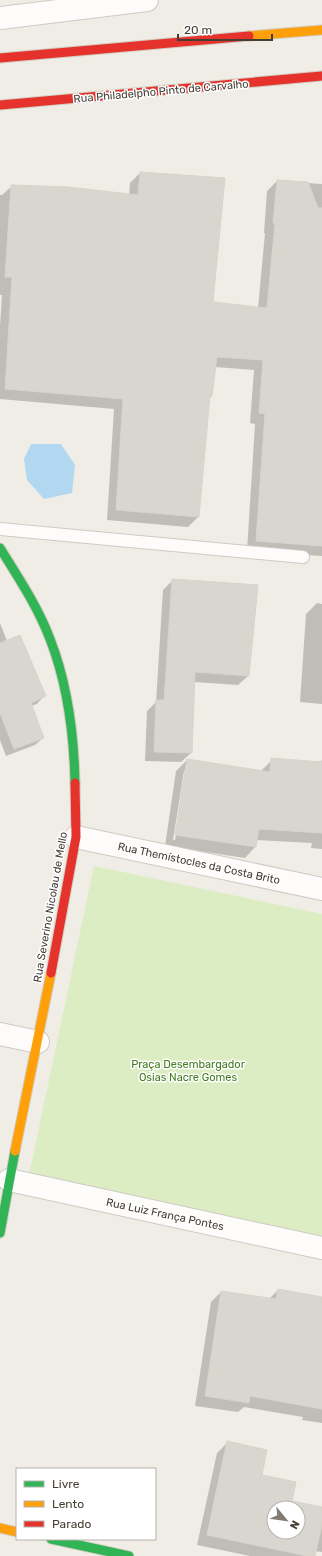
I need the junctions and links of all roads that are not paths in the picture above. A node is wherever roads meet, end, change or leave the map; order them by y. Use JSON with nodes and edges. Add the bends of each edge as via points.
{"nodes":[{"id":1,"x":147,"y":0,"type":"edge"},
{"id":2,"x":0,"y":18,"type":"edge"},
{"id":3,"x":322,"y":30,"type":"edge"},
{"id":4,"x":0,"y":58,"type":"edge"},
{"id":5,"x":322,"y":76,"type":"edge"},
{"id":6,"x":0,"y":105,"type":"edge"},
{"id":7,"x":0,"y":529,"type":"edge"},
{"id":8,"x":0,"y":548,"type":"edge"},
{"id":9,"x":303,"y":557,"type":"dead end"},
{"id":10,"x":76,"y":837,"type":"junction"},
{"id":11,"x":322,"y":889,"type":"edge"},
{"id":12,"x":0,"y":1034,"type":"edge"},
{"id":13,"x":38,"y":1042,"type":"junction"},
{"id":14,"x":9,"y":1180,"type":"junction"},
{"id":15,"x":0,"y":1233,"type":"edge"},
{"id":16,"x":322,"y":1248,"type":"edge"},
{"id":17,"x":0,"y":1528,"type":"edge"},
{"id":18,"x":16,"y":1532,"type":"edge"},
{"id":19,"x":56,"y":1540,"type":"edge"},
{"id":20,"x":129,"y":1556,"type":"edge"}],
"edges":[{"from":1,"to":2,"type":"street"},
{"from":3,"to":4,"type":"street"},
{"from":5,"to":6,"type":"street","name":"Rua Philadelpho Pinto de Carvalho"},
{"from":7,"to":9,"type":"lane"},
{"from":8,"to":10,"type":"street","name":"Rua Severino Nicolau de Mello","via":[[38,612],[61,672],[74,753]]},
{"from":10,"to":11,"type":"street","name":"Rua Themístocles da Costa Brito"},
{"from":10,"to":13,"type":"street","name":"Rua Severino Nicolau de Mello"},
{"from":12,"to":13,"type":"street"},
{"from":13,"to":14,"type":"street","name":"Rua Severino Nicolau de Mello"},
{"from":14,"to":15,"type":"street","name":"Rua Severino Nicolau de Mello"},
{"from":14,"to":16,"type":"street","name":"Rua Luiz França Pontes"},
{"from":17,"to":18,"type":"street"},
{"from":19,"to":20,"type":"street"}]}
